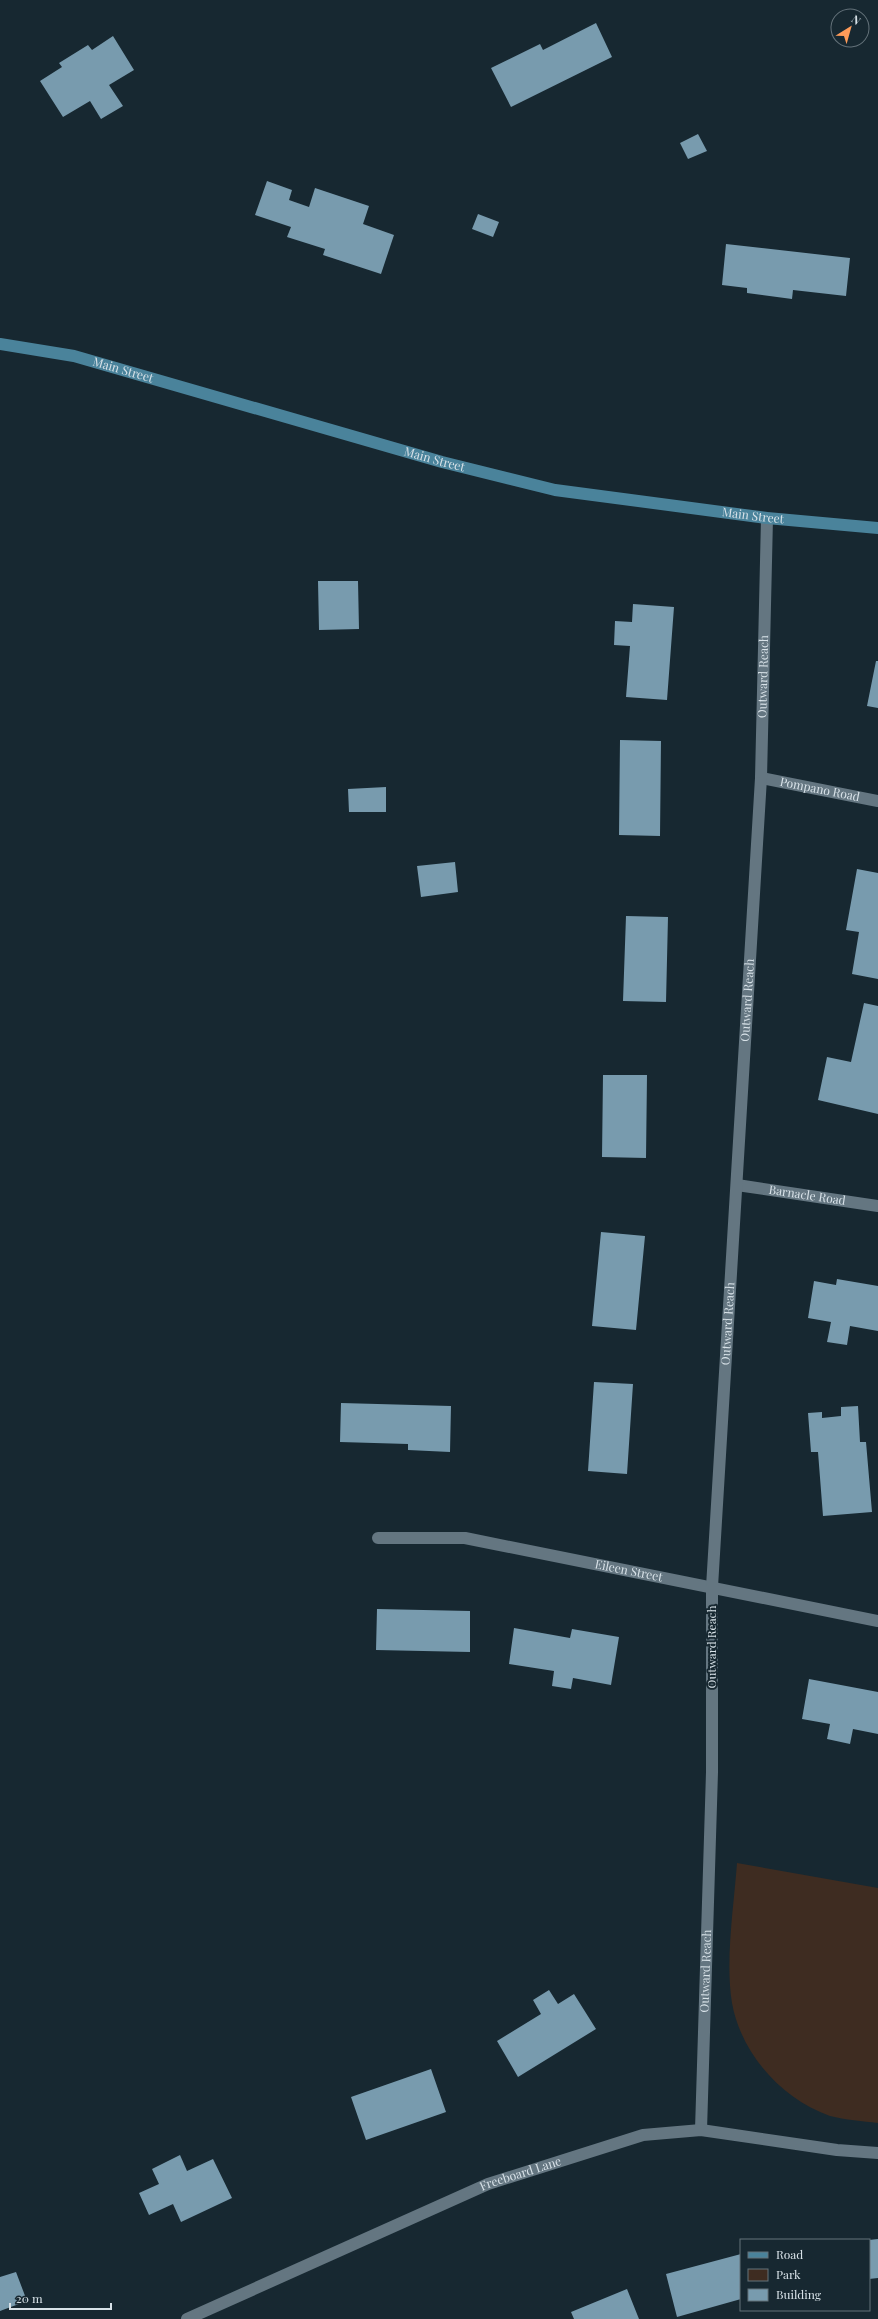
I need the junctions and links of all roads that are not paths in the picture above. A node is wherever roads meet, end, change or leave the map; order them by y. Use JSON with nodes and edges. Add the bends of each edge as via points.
{"nodes":[{"id":1,"x":0,"y":344,"type":"edge"},
{"id":2,"x":766,"y":518,"type":"junction"},
{"id":3,"x":878,"y":528,"type":"edge"},
{"id":4,"x":761,"y":778,"type":"junction"},
{"id":5,"x":878,"y":801,"type":"edge"},
{"id":6,"x":737,"y":1186,"type":"junction"},
{"id":7,"x":878,"y":1206,"type":"edge"},
{"id":8,"x":378,"y":1538,"type":"dead end"},
{"id":9,"x":712,"y":1587,"type":"junction"},
{"id":10,"x":878,"y":1620,"type":"edge"},
{"id":11,"x":700,"y":2130,"type":"junction"},
{"id":12,"x":878,"y":2153,"type":"edge"},
{"id":13,"x":187,"y":2319,"type":"edge"}],
"edges":[{"from":1,"to":2,"type":"main road","name":"Main Street","via":[[74,356],[442,462],[555,490]]},
{"from":2,"to":3,"type":"main road","name":"Main Street"},
{"from":2,"to":4,"type":"street","name":"Outward Reach"},
{"from":4,"to":5,"type":"street","name":"Pompano Road"},
{"from":4,"to":6,"type":"street","name":"Outward Reach"},
{"from":6,"to":7,"type":"street","name":"Barnacle Road"},
{"from":6,"to":9,"type":"street","name":"Outward Reach"},
{"from":8,"to":9,"type":"street","name":"Eileen Street","via":[[465,1538]]},
{"from":9,"to":10,"type":"street","name":"Eileen Street"},
{"from":9,"to":11,"type":"street","name":"Outward Reach","via":[[712,1772]]},
{"from":11,"to":12,"type":"street","name":"Freeboard Lane","via":[[837,2150]]},
{"from":11,"to":13,"type":"street","name":"Freeboard Lane","via":[[643,2135],[488,2184]]}]}
